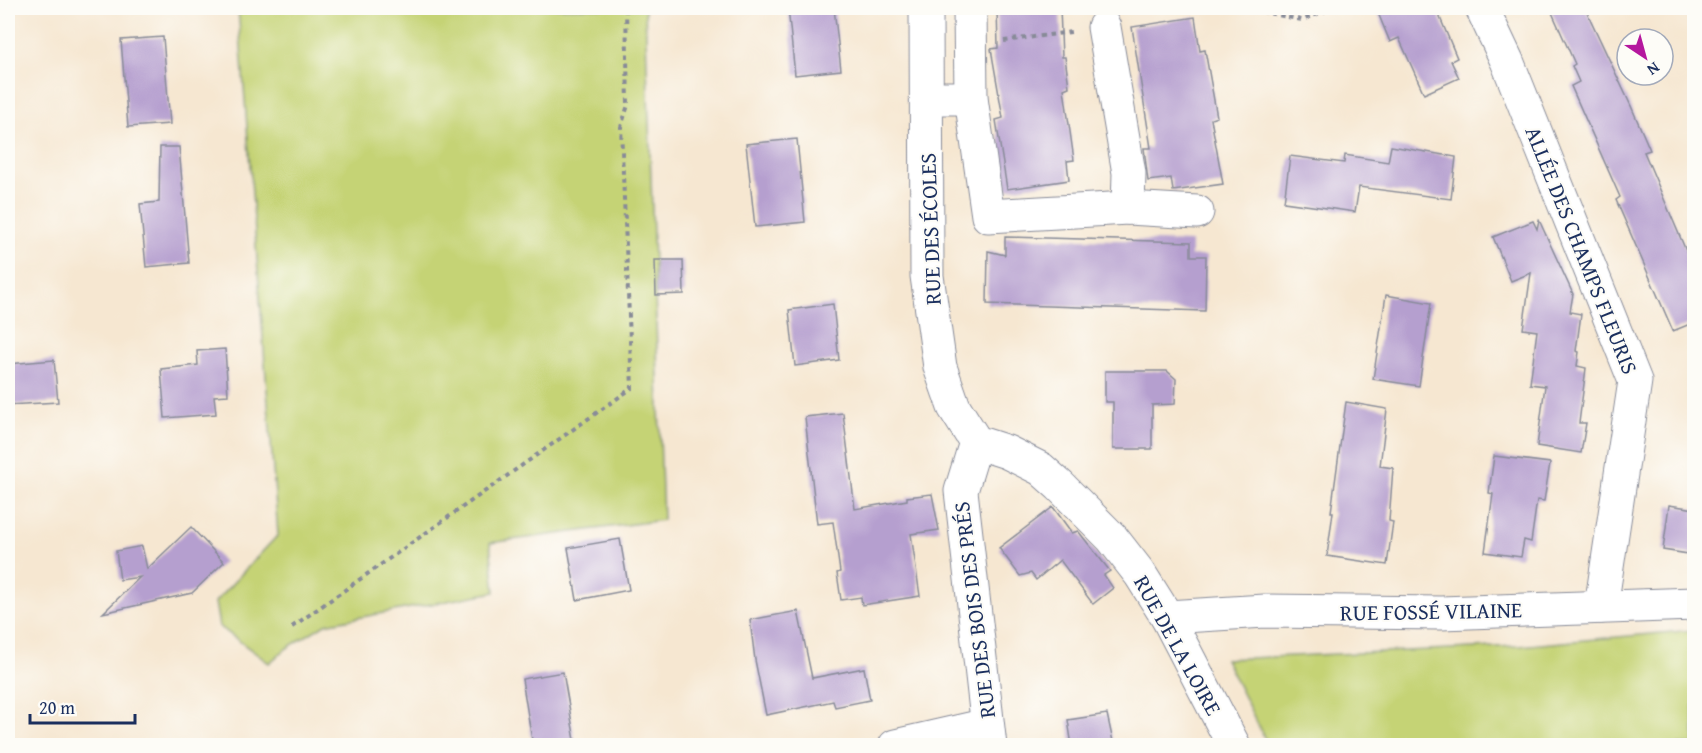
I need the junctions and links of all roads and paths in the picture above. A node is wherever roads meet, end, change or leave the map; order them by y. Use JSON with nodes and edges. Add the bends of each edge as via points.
{"nodes":[{"id":1,"x":626,"y":8,"type":"edge"},
{"id":2,"x":926,"y":8,"type":"edge"},
{"id":3,"x":970,"y":8,"type":"edge"},
{"id":4,"x":1244,"y":8,"type":"edge"},
{"id":5,"x":1333,"y":8,"type":"edge"},
{"id":6,"x":1482,"y":8,"type":"edge"},
{"id":7,"x":1104,"y":27,"type":"joint"},
{"id":8,"x":970,"y":42,"type":"junction"},
{"id":9,"x":927,"y":98,"type":"junction"},
{"id":10,"x":971,"y":98,"type":"junction"},
{"id":11,"x":1128,"y":208,"type":"junction"},
{"id":12,"x":1197,"y":212,"type":"dead end"},
{"id":13,"x":976,"y":442,"type":"junction"},
{"id":14,"x":1695,"y":604,"type":"edge"},
{"id":15,"x":1601,"y":607,"type":"junction"},
{"id":16,"x":1167,"y":618,"type":"junction"},
{"id":17,"x":292,"y":627,"type":"dead end"},
{"id":18,"x":988,"y":735,"type":"edge"},
{"id":19,"x":895,"y":746,"type":"edge"},
{"id":20,"x":1234,"y":746,"type":"edge"}],
"edges":[{"from":1,"to":17,"type":"path","via":[[628,105],[621,127],[632,388]]},
{"from":2,"to":9,"type":"street","name":"RUE DES ÉCOLES"},
{"from":3,"to":8,"type":"street"},
{"from":4,"to":5,"type":"path","via":[[1302,20]]},
{"from":6,"to":15,"type":"street","name":"ALLÉE DES CHAMPS FLEURIS","via":[[1635,381]]},
{"from":7,"to":8,"type":"path","via":[[988,44]]},
{"from":7,"to":11,"type":"street","via":[[1129,173]]},
{"from":8,"to":10,"type":"street"},
{"from":9,"to":10,"type":"street"},
{"from":9,"to":13,"type":"street","name":"RUE DES ÉCOLES","via":[[927,276],[938,356],[954,407]]},
{"from":10,"to":11,"type":"street","via":[[988,216]]},
{"from":11,"to":12,"type":"street"},
{"from":13,"to":16,"type":"street","name":"RUE DE LA LOIRE","via":[[1021,458],[1060,486],[1112,538]]},
{"from":13,"to":18,"type":"street","name":"RUE DES BOIS DES PRÉS","via":[[961,491]]},
{"from":14,"to":15,"type":"street","name":"RUE FOSSÉ VILAINE"},
{"from":15,"to":16,"type":"street","name":"RUE FOSSÉ VILAINE","via":[[1441,614],[1265,611]]},
{"from":16,"to":20,"type":"street","name":"RUE DE LA LOIRE"},
{"from":18,"to":19,"type":"street"}]}
